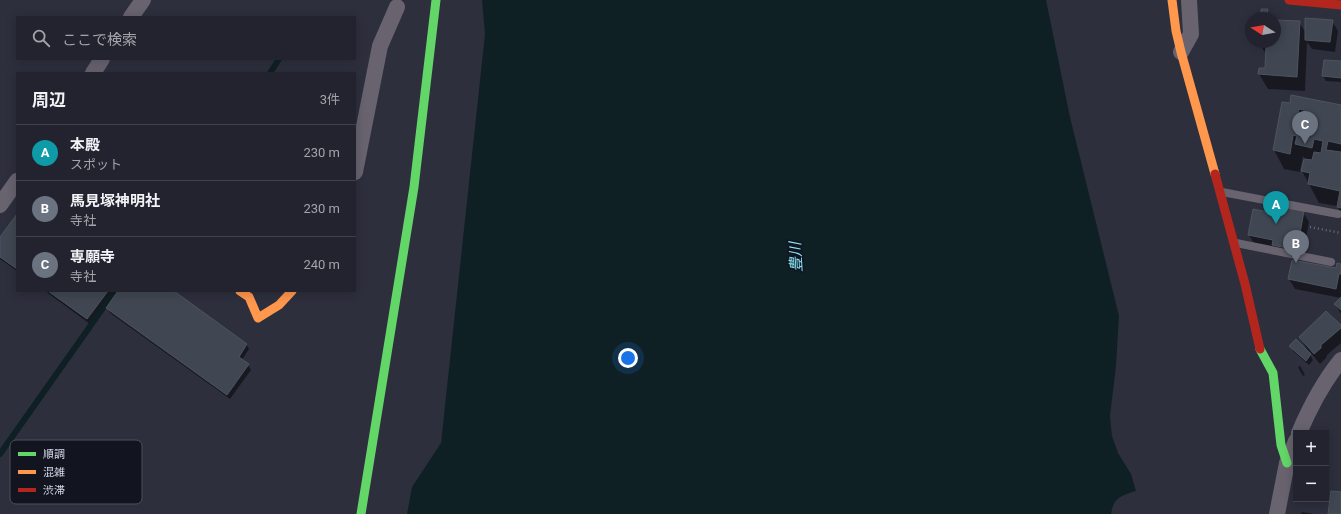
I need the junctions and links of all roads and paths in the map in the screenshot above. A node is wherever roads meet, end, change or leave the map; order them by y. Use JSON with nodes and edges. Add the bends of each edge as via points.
{"nodes":[{"id":1,"x":143,"y":0,"type":"edge"},
{"id":2,"x":436,"y":0,"type":"edge"},
{"id":3,"x":1172,"y":0,"type":"edge"},
{"id":4,"x":1189,"y":0,"type":"edge"},
{"id":5,"x":1288,"y":0,"type":"edge"},
{"id":6,"x":1341,"y":5,"type":"edge"},
{"id":7,"x":397,"y":7,"type":"dead end"},
{"id":8,"x":132,"y":16,"type":"edge"},
{"id":9,"x":1181,"y":52,"type":"junction"},
{"id":10,"x":101,"y":60,"type":"edge"},
{"id":11,"x":94,"y":72,"type":"edge"},
{"id":12,"x":356,"y":167,"type":"edge"},
{"id":13,"x":16,"y":182,"type":"edge"},
{"id":14,"x":1219,"y":191,"type":"junction"},
{"id":15,"x":0,"y":205,"type":"edge"},
{"id":16,"x":1338,"y":214,"type":"dead end"},
{"id":17,"x":1310,"y":227,"type":"dead end"},
{"id":18,"x":1341,"y":233,"type":"edge"},
{"id":19,"x":1234,"y":243,"type":"junction"},
{"id":20,"x":1331,"y":262,"type":"dead end"},
{"id":21,"x":241,"y":292,"type":"edge"},
{"id":22,"x":291,"y":292,"type":"edge"},
{"id":23,"x":1341,"y":360,"type":"edge"},
{"id":24,"x":1300,"y":430,"type":"edge"},
{"id":25,"x":1293,"y":448,"type":"edge"},
{"id":26,"x":1287,"y":463,"type":"junction"},
{"id":27,"x":361,"y":514,"type":"edge"},
{"id":28,"x":1277,"y":514,"type":"edge"}],
"edges":[{"from":1,"to":8,"type":"street"},
{"from":2,"to":27,"type":"street","via":[[414,187]]},
{"from":3,"to":9,"type":"street"},
{"from":4,"to":9,"type":"street","via":[[1191,34]]},
{"from":5,"to":6,"type":"street"},
{"from":7,"to":12,"type":"street","via":[[380,46]]},
{"from":9,"to":14,"type":"street"},
{"from":10,"to":11,"type":"street"},
{"from":13,"to":15,"type":"street"},
{"from":14,"to":16,"type":"lane"},
{"from":14,"to":19,"type":"street"},
{"from":17,"to":18,"type":"path"},
{"from":19,"to":20,"type":"lane"},
{"from":19,"to":26,"type":"street","via":[[1259,347],[1273,372],[1281,445]]},
{"from":21,"to":22,"type":"street","via":[[248,297],[258,318],[279,305]]},
{"from":23,"to":24,"type":"street","via":[[1316,396]]},
{"from":25,"to":26,"type":"street"},
{"from":26,"to":28,"type":"street"}]}
